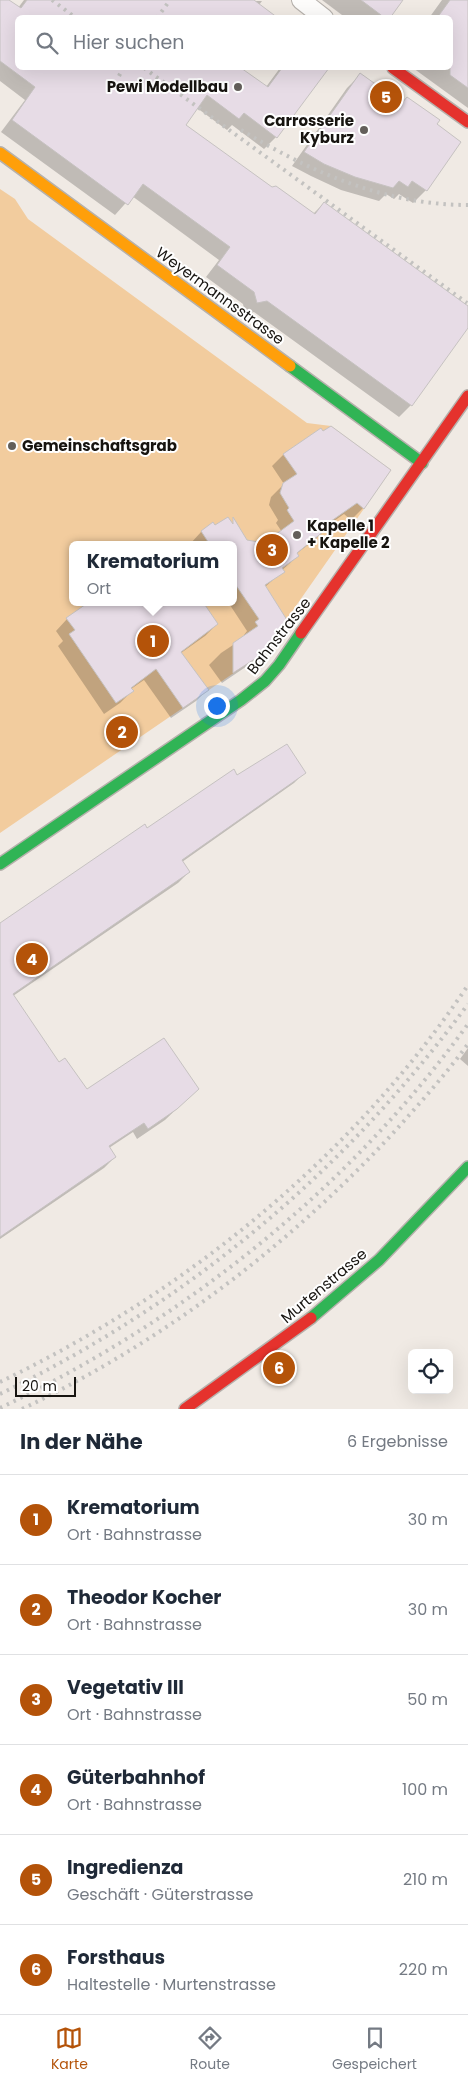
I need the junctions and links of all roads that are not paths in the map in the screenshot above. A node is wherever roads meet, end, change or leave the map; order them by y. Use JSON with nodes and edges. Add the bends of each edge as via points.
{"nodes":[{"id":1,"x":301,"y":0,"type":"edge"},
{"id":2,"x":320,"y":15,"type":"edge"},
{"id":3,"x":396,"y":70,"type":"edge"},
{"id":4,"x":468,"y":122,"type":"edge"},
{"id":5,"x":0,"y":153,"type":"edge"},
{"id":6,"x":468,"y":396,"type":"edge"},
{"id":7,"x":422,"y":463,"type":"junction"},
{"id":8,"x":0,"y":864,"type":"edge"},
{"id":9,"x":468,"y":1167,"type":"edge"},
{"id":10,"x":185,"y":1409,"type":"edge"}],
"edges":[{"from":1,"to":2,"type":"street"},
{"from":3,"to":4,"type":"street"},
{"from":5,"to":7,"type":"street","name":"Weyermannsstrasse"},
{"from":6,"to":7,"type":"street","name":"Bahnstrasse"},
{"from":7,"to":8,"type":"street","name":"Bahnstrasse","via":[[265,681]]},
{"from":9,"to":10,"type":"street","name":"Murtenstrasse","via":[[349,1288],[277,1345]]}]}
